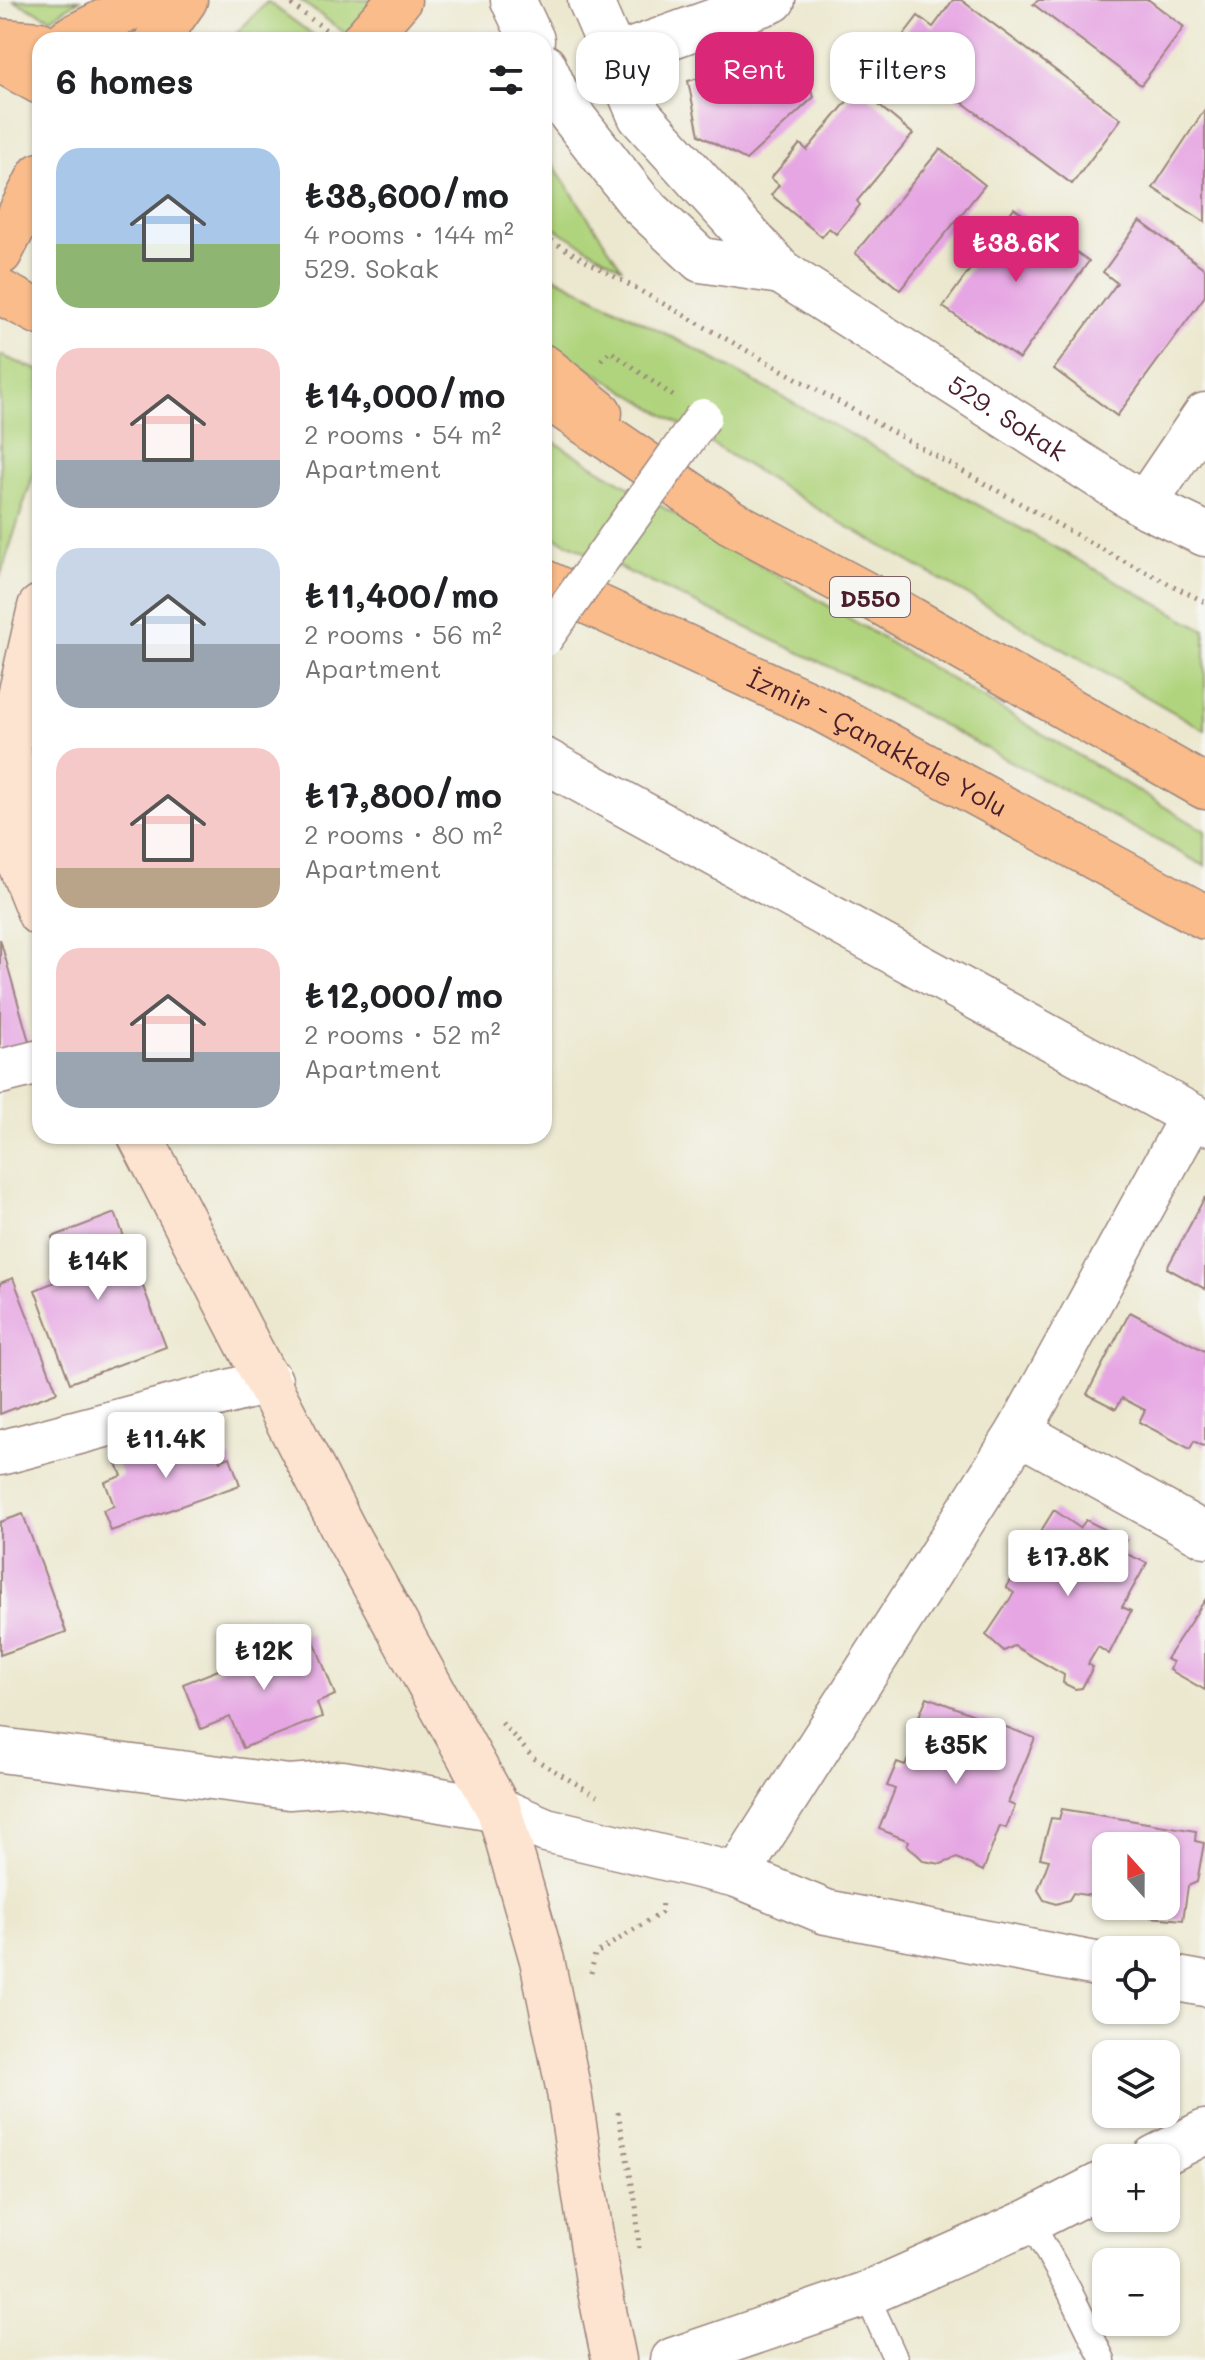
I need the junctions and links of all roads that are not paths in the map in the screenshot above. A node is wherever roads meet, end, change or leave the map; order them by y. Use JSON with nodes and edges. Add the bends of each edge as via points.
{"nodes":[{"id":1,"x":146,"y":0,"type":"edge"},
{"id":2,"x":185,"y":0,"type":"edge"},
{"id":3,"x":399,"y":0,"type":"edge"},
{"id":4,"x":415,"y":0,"type":"edge"},
{"id":5,"x":513,"y":0,"type":"edge"},
{"id":6,"x":590,"y":0,"type":"edge"},
{"id":7,"x":773,"y":0,"type":"edge"},
{"id":8,"x":84,"y":32,"type":"edge"},
{"id":9,"x":163,"y":32,"type":"edge"},
{"id":10,"x":352,"y":32,"type":"edge"},
{"id":11,"x":402,"y":32,"type":"edge"},
{"id":12,"x":528,"y":32,"type":"edge"},
{"id":13,"x":603,"y":32,"type":"edge"},
{"id":14,"x":679,"y":33,"type":"edge"},
{"id":15,"x":0,"y":41,"type":"edge"},
{"id":16,"x":32,"y":43,"type":"edge"},
{"id":17,"x":0,"y":60,"type":"edge"},
{"id":18,"x":32,"y":78,"type":"edge"},
{"id":19,"x":552,"y":84,"type":"edge"},
{"id":20,"x":635,"y":104,"type":"edge"},
{"id":21,"x":32,"y":191,"type":"edge"},
{"id":22,"x":0,"y":253,"type":"edge"},
{"id":23,"x":781,"y":272,"type":"junction"},
{"id":24,"x":552,"y":374,"type":"edge"},
{"id":25,"x":552,"y":399,"type":"edge"},
{"id":26,"x":1205,"y":415,"type":"edge"},
{"id":27,"x":703,"y":417,"type":"road end"},
{"id":28,"x":1144,"y":505,"type":"junction"},
{"id":29,"x":731,"y":522,"type":"junction"},
{"id":30,"x":1205,"y":534,"type":"edge"},
{"id":31,"x":552,"y":586,"type":"edge"},
{"id":32,"x":552,"y":628,"type":"edge"},
{"id":33,"x":32,"y":643,"type":"edge"},
{"id":34,"x":552,"y":764,"type":"edge"},
{"id":35,"x":1205,"y":787,"type":"edge"},
{"id":36,"x":0,"y":851,"type":"edge"},
{"id":37,"x":32,"y":894,"type":"edge"},
{"id":38,"x":1205,"y":917,"type":"edge"},
{"id":39,"x":32,"y":918,"type":"edge"},
{"id":40,"x":32,"y":1064,"type":"edge"},
{"id":41,"x":0,"y":1072,"type":"edge"},
{"id":42,"x":1198,"y":1119,"type":"edge"},
{"id":43,"x":144,"y":1144,"type":"edge"},
{"id":44,"x":270,"y":1381,"type":"junction"},
{"id":45,"x":1019,"y":1432,"type":"junction"},
{"id":46,"x":0,"y":1453,"type":"edge"},
{"id":47,"x":1205,"y":1535,"type":"edge"},
{"id":48,"x":0,"y":1750,"type":"edge"},
{"id":49,"x":499,"y":1810,"type":"junction"},
{"id":50,"x":737,"y":1875,"type":"junction"},
{"id":51,"x":1092,"y":1963,"type":"edge"},
{"id":52,"x":1180,"y":1980,"type":"edge"},
{"id":53,"x":1205,"y":1984,"type":"edge"},
{"id":54,"x":1205,"y":2132,"type":"edge"},
{"id":55,"x":1180,"y":2145,"type":"edge"},
{"id":56,"x":1092,"y":2189,"type":"edge"},
{"id":57,"x":1030,"y":2221,"type":"junction"},
{"id":58,"x":866,"y":2294,"type":"junction"},
{"id":59,"x":614,"y":2360,"type":"edge"},
{"id":60,"x":673,"y":2360,"type":"edge"},
{"id":61,"x":896,"y":2360,"type":"edge"},
{"id":62,"x":1103,"y":2360,"type":"edge"}],
"edges":[{"from":1,"to":8,"type":"main road"},
{"from":2,"to":9,"type":"main road"},
{"from":3,"to":10,"type":"main road"},
{"from":4,"to":11,"type":"main road"},
{"from":5,"to":12,"type":"street"},
{"from":6,"to":13,"type":"street"},
{"from":7,"to":14,"type":"street"},
{"from":15,"to":16,"type":"main road"},
{"from":17,"to":18,"type":"main road"},
{"from":19,"to":23,"type":"street","via":[[640,203],[701,260]]},
{"from":20,"to":23,"type":"street"},
{"from":21,"to":22,"type":"main road"},
{"from":23,"to":28,"type":"street","name":"529. Sokak"},
{"from":24,"to":29,"type":"main road"},
{"from":25,"to":29,"type":"main road","number":"D550"},
{"from":26,"to":28,"type":"street"},
{"from":27,"to":32,"type":"street","bridge":true},
{"from":28,"to":30,"type":"street","name":"529. Sokak"},
{"from":29,"to":35,"type":"main road","number":"D550"},
{"from":31,"to":38,"type":"main road","name":"İzmir - Çanakkale Yolu","via":[[815,706]]},
{"from":33,"to":37,"type":"main road","via":[[9,745],[18,859]]},
{"from":34,"to":42,"type":"street"},
{"from":36,"to":39,"type":"main road"},
{"from":40,"to":41,"type":"street"},
{"from":42,"to":45,"type":"street"},
{"from":43,"to":44,"type":"main road"},
{"from":44,"to":46,"type":"street"},
{"from":44,"to":49,"type":"main road","via":[[374,1585]]},
{"from":45,"to":47,"type":"street"},
{"from":45,"to":50,"type":"street"},
{"from":48,"to":49,"type":"street","via":[[289,1787],[342,1783]]},
{"from":49,"to":50,"type":"street","via":[[546,1830]]},
{"from":49,"to":59,"type":"main road","via":[[542,1960]]},
{"from":50,"to":51,"type":"street","via":[[826,1912]]},
{"from":52,"to":53,"type":"street"},
{"from":54,"to":55,"type":"street"},
{"from":56,"to":57,"type":"street"},
{"from":57,"to":58,"type":"street"},
{"from":57,"to":62,"type":"lane"},
{"from":58,"to":60,"type":"street"},
{"from":58,"to":61,"type":"lane"}]}
